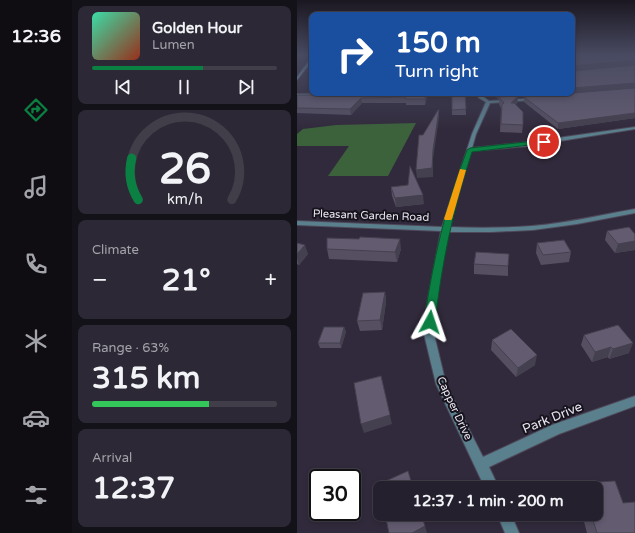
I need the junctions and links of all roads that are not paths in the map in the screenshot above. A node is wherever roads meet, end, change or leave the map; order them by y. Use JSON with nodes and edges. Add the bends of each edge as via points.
{"nodes":[{"id":1,"x":297,"y":95,"type":"edge"},
{"id":2,"x":309,"y":95,"type":"edge"},
{"id":3,"x":480,"y":96,"type":"edge"},
{"id":4,"x":537,"y":99,"type":"edge"},
{"id":5,"x":488,"y":102,"type":"junction"},
{"id":6,"x":635,"y":128,"type":"edge"},
{"id":7,"x":470,"y":150,"type":"junction"},
{"id":8,"x":635,"y":211,"type":"edge"},
{"id":9,"x":297,"y":223,"type":"edge"},
{"id":10,"x":445,"y":229,"type":"junction"},
{"id":11,"x":635,"y":401,"type":"edge"},
{"id":12,"x":481,"y":464,"type":"junction"},
{"id":13,"x":489,"y":481,"type":"edge"},
{"id":14,"x":507,"y":521,"type":"edge"},
{"id":15,"x":513,"y":533,"type":"edge"}],
"edges":[{"from":1,"to":2,"type":"street"},
{"from":3,"to":5,"type":"street"},
{"from":4,"to":5,"type":"street"},
{"from":5,"to":7,"type":"street","name":"Capper Drive"},
{"from":6,"to":7,"type":"street"},
{"from":7,"to":10,"type":"street","name":"Capper Drive"},
{"from":8,"to":10,"type":"street","name":"Pleasant Garden Road","via":[[566,224],[527,228]]},
{"from":9,"to":10,"type":"street","name":"Pleasant Garden Road"},
{"from":10,"to":12,"type":"street","name":"Capper Drive","via":[[430,309],[429,334],[441,384]]},
{"from":11,"to":12,"type":"street","name":"Park Drive","via":[[556,429]]},
{"from":12,"to":13,"type":"street","name":"Capper Drive"},
{"from":14,"to":15,"type":"street"}]}
